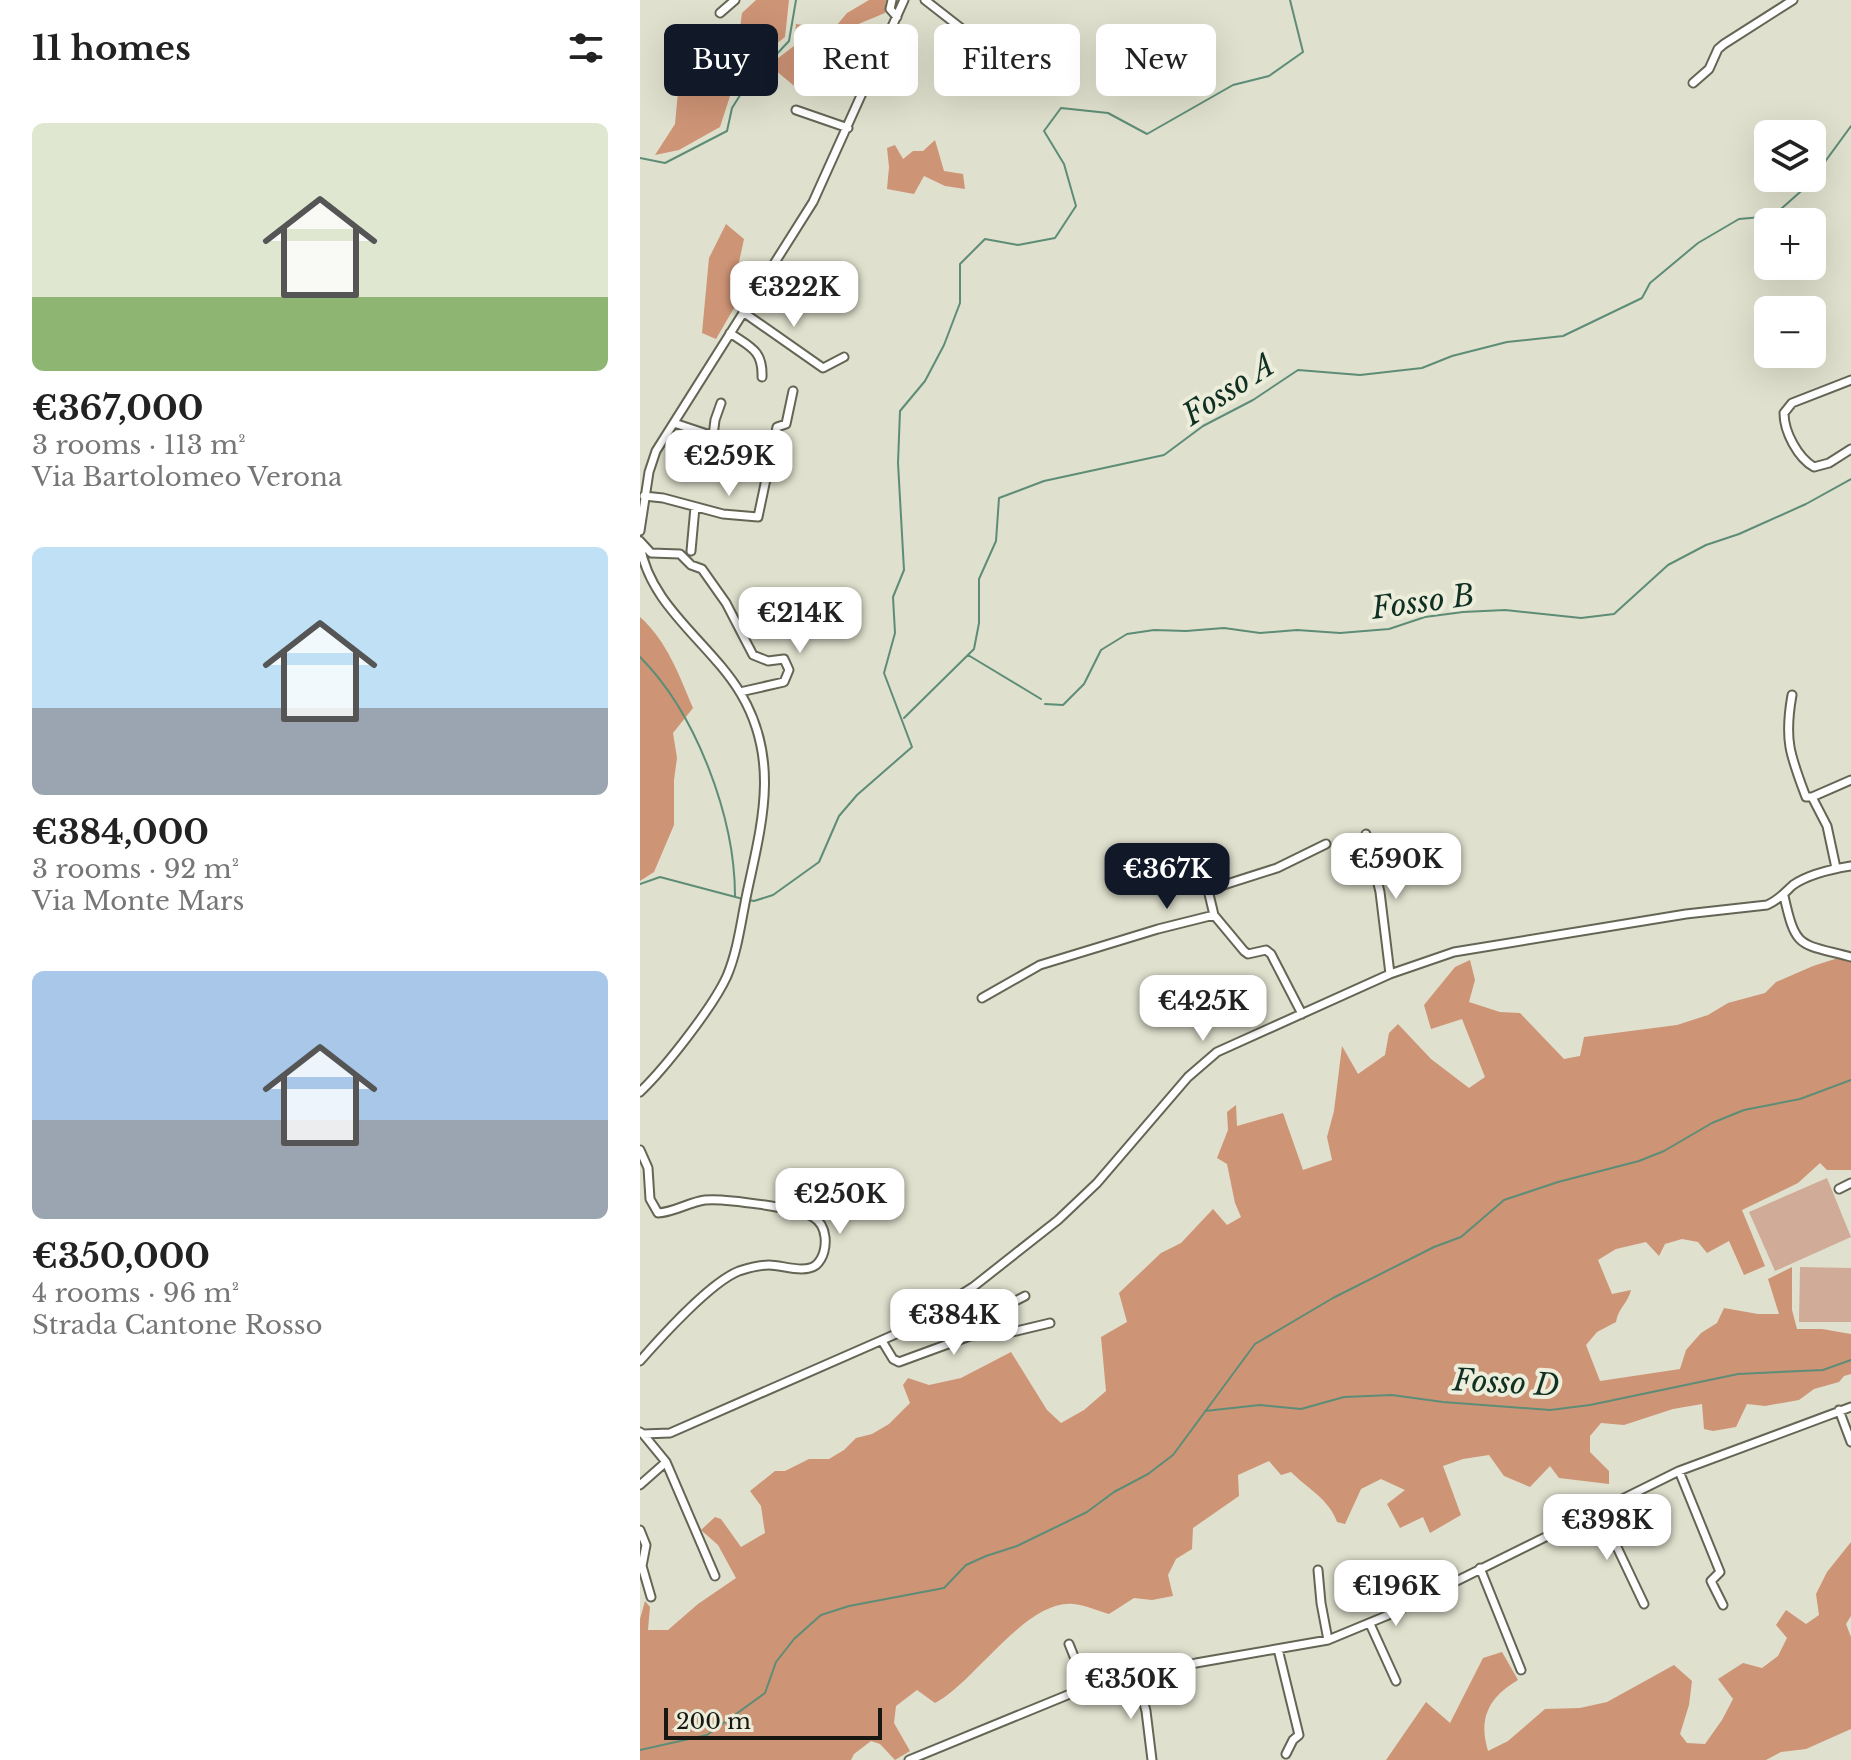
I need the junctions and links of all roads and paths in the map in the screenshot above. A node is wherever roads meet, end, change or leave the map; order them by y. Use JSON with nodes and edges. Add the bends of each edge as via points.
{"nodes":[{"id":1,"x":735,"y":0,"type":"edge"},
{"id":2,"x":892,"y":0,"type":"edge"},
{"id":3,"x":904,"y":0,"type":"edge"},
{"id":4,"x":925,"y":0,"type":"edge"},
{"id":5,"x":1793,"y":0,"type":"edge"},
{"id":6,"x":720,"y":13,"type":"dead end"},
{"id":7,"x":897,"y":17,"type":"junction"},
{"id":8,"x":956,"y":24,"type":"edge"},
{"id":9,"x":1693,"y":83,"type":"dead end"},
{"id":10,"x":796,"y":110,"type":"dead end"},
{"id":11,"x":848,"y":128,"type":"junction"},
{"id":12,"x":743,"y":312,"type":"junction"},
{"id":13,"x":730,"y":333,"type":"junction"},
{"id":14,"x":767,"y":349,"type":"dead end"},
{"id":15,"x":760,"y":356,"type":"junction"},
{"id":16,"x":844,"y":357,"type":"dead end"},
{"id":17,"x":762,"y":377,"type":"dead end"},
{"id":18,"x":1851,"y":380,"type":"edge"},
{"id":19,"x":793,"y":391,"type":"dead end"},
{"id":20,"x":721,"y":403,"type":"dead end"},
{"id":21,"x":674,"y":423,"type":"junction"},
{"id":22,"x":1851,"y":449,"type":"edge"},
{"id":23,"x":644,"y":496,"type":"junction"},
{"id":24,"x":695,"y":507,"type":"junction"},
{"id":25,"x":640,"y":531,"type":"edge"},
{"id":26,"x":640,"y":543,"type":"edge"},
{"id":27,"x":691,"y":551,"type":"dead end"},
{"id":28,"x":740,"y":692,"type":"junction"},
{"id":29,"x":1792,"y":695,"type":"dead end"},
{"id":30,"x":1851,"y":780,"type":"edge"},
{"id":31,"x":1812,"y":797,"type":"junction"},
{"id":32,"x":1366,"y":834,"type":"dead end"},
{"id":33,"x":1326,"y":844,"type":"dead end"},
{"id":34,"x":1851,"y":866,"type":"edge"},
{"id":35,"x":1836,"y":868,"type":"junction"},
{"id":36,"x":1784,"y":896,"type":"junction"},
{"id":37,"x":1214,"y":915,"type":"junction"},
{"id":38,"x":1851,"y":957,"type":"edge"},
{"id":39,"x":1390,"y":974,"type":"junction"},
{"id":40,"x":982,"y":998,"type":"dead end"},
{"id":41,"x":1302,"y":1014,"type":"junction"},
{"id":42,"x":640,"y":1092,"type":"edge"},
{"id":43,"x":640,"y":1150,"type":"edge"},
{"id":44,"x":1851,"y":1183,"type":"edge"},
{"id":45,"x":1839,"y":1189,"type":"dead end"},
{"id":46,"x":1025,"y":1296,"type":"dead end"},
{"id":47,"x":1050,"y":1323,"type":"dead end"},
{"id":48,"x":882,"y":1341,"type":"junction"},
{"id":49,"x":953,"y":1341,"type":"junction"},
{"id":50,"x":640,"y":1361,"type":"edge"},
{"id":51,"x":1851,"y":1407,"type":"edge"},
{"id":52,"x":1839,"y":1410,"type":"junction"},
{"id":53,"x":642,"y":1433,"type":"edge"},
{"id":54,"x":1851,"y":1442,"type":"edge"},
{"id":55,"x":666,"y":1462,"type":"junction"},
{"id":56,"x":1679,"y":1471,"type":"junction"},
{"id":57,"x":640,"y":1485,"type":"edge"},
{"id":58,"x":1604,"y":1507,"type":"junction"},
{"id":59,"x":640,"y":1530,"type":"edge"},
{"id":60,"x":1480,"y":1568,"type":"junction"},
{"id":61,"x":1318,"y":1570,"type":"dead end"},
{"id":62,"x":715,"y":1576,"type":"dead end"},
{"id":63,"x":651,"y":1597,"type":"dead end"},
{"id":64,"x":1644,"y":1604,"type":"dead end"},
{"id":65,"x":1723,"y":1605,"type":"dead end"},
{"id":66,"x":1370,"y":1624,"type":"junction"},
{"id":67,"x":1328,"y":1640,"type":"junction"},
{"id":68,"x":1069,"y":1644,"type":"dead end"},
{"id":69,"x":1278,"y":1649,"type":"junction"},
{"id":70,"x":1521,"y":1670,"type":"dead end"},
{"id":71,"x":1137,"y":1677,"type":"junction"},
{"id":72,"x":1396,"y":1681,"type":"dead end"},
{"id":73,"x":1080,"y":1691,"type":"junction"},
{"id":74,"x":1286,"y":1754,"type":"dead end"},
{"id":75,"x":909,"y":1760,"type":"edge"},
{"id":76,"x":1152,"y":1760,"type":"edge"}],
"edges":[{"from":1,"to":6,"type":"street"},
{"from":2,"to":7,"type":"street","via":[[890,9]]},
{"from":3,"to":7,"type":"street"},
{"from":4,"to":8,"type":"street"},
{"from":5,"to":9,"type":"street","via":[[1724,44]]},
{"from":7,"to":11,"type":"street"},
{"from":10,"to":11,"type":"street"},
{"from":11,"to":12,"type":"street","via":[[813,202]]},
{"from":12,"to":13,"type":"street"},
{"from":12,"to":16,"type":"street","via":[[823,368]]},
{"from":13,"to":15,"type":"street"},
{"from":13,"to":21,"type":"street"},
{"from":14,"to":15,"type":"street","via":[[764,359]]},
{"from":15,"to":17,"type":"street"},
{"from":18,"to":22,"type":"street","via":[[1792,403],[1784,413],[1803,461],[1814,467]]},
{"from":19,"to":24,"type":"street","via":[[786,424],[777,427],[758,517]]},
{"from":20,"to":21,"type":"street","via":[[713,436]]},
{"from":21,"to":23,"type":"street","via":[[656,451]]},
{"from":23,"to":24,"type":"street"},
{"from":23,"to":25,"type":"street"},
{"from":24,"to":27,"type":"street"},
{"from":26,"to":28,"type":"street","via":[[658,593]]},
{"from":26,"to":28,"type":"street","via":[[651,553],[680,554],[702,569],[753,655],[768,661],[784,659],[789,670],[784,682]]},
{"from":28,"to":42,"type":"street","via":[[759,737],[766,790],[744,909],[726,978]]},
{"from":29,"to":31,"type":"street","via":[[1789,745],[1806,797]]},
{"from":30,"to":31,"type":"street"},
{"from":31,"to":35,"type":"street","via":[[1827,826]]},
{"from":32,"to":39,"type":"street"},
{"from":33,"to":37,"type":"street","via":[[1277,868],[1208,890]]},
{"from":34,"to":35,"type":"street"},
{"from":35,"to":36,"type":"street","via":[[1797,883]]},
{"from":36,"to":38,"type":"street","via":[[1796,937]]},
{"from":36,"to":39,"type":"street","via":[[1767,905],[1454,952]]},
{"from":37,"to":40,"type":"street","via":[[1040,965]]},
{"from":37,"to":41,"type":"street","via":[[1248,954],[1271,954]]},
{"from":39,"to":41,"type":"street"},
{"from":41,"to":48,"type":"street","via":[[1217,1052],[1058,1220],[973,1287]]},
{"from":43,"to":50,"type":"street","via":[[658,1213],[703,1200],[724,1200],[811,1215],[820,1222],[825,1244],[816,1265],[807,1269],[765,1265],[735,1273],[712,1288]]},
{"from":44,"to":45,"type":"street"},
{"from":46,"to":49,"type":"street"},
{"from":47,"to":49,"type":"street"},
{"from":48,"to":49,"type":"street","via":[[899,1362]]},
{"from":48,"to":53,"type":"street","via":[[670,1433]]},
{"from":51,"to":52,"type":"street"},
{"from":52,"to":54,"type":"street"},
{"from":52,"to":56,"type":"street"},
{"from":53,"to":55,"type":"street"},
{"from":55,"to":57,"type":"street"},
{"from":55,"to":62,"type":"street"},
{"from":56,"to":58,"type":"street"},
{"from":56,"to":65,"type":"street","via":[[1720,1572],[1711,1581]]},
{"from":58,"to":60,"type":"street"},
{"from":58,"to":64,"type":"street"},
{"from":59,"to":63,"type":"street"},
{"from":60,"to":66,"type":"street"},
{"from":60,"to":70,"type":"street"},
{"from":61,"to":67,"type":"street"},
{"from":66,"to":67,"type":"street"},
{"from":66,"to":72,"type":"street"},
{"from":67,"to":69,"type":"street"},
{"from":68,"to":73,"type":"street"},
{"from":69,"to":71,"type":"street"},
{"from":69,"to":74,"type":"street","via":[[1299,1735]]},
{"from":71,"to":73,"type":"street"},
{"from":71,"to":76,"type":"street"},
{"from":73,"to":75,"type":"street"}]}
